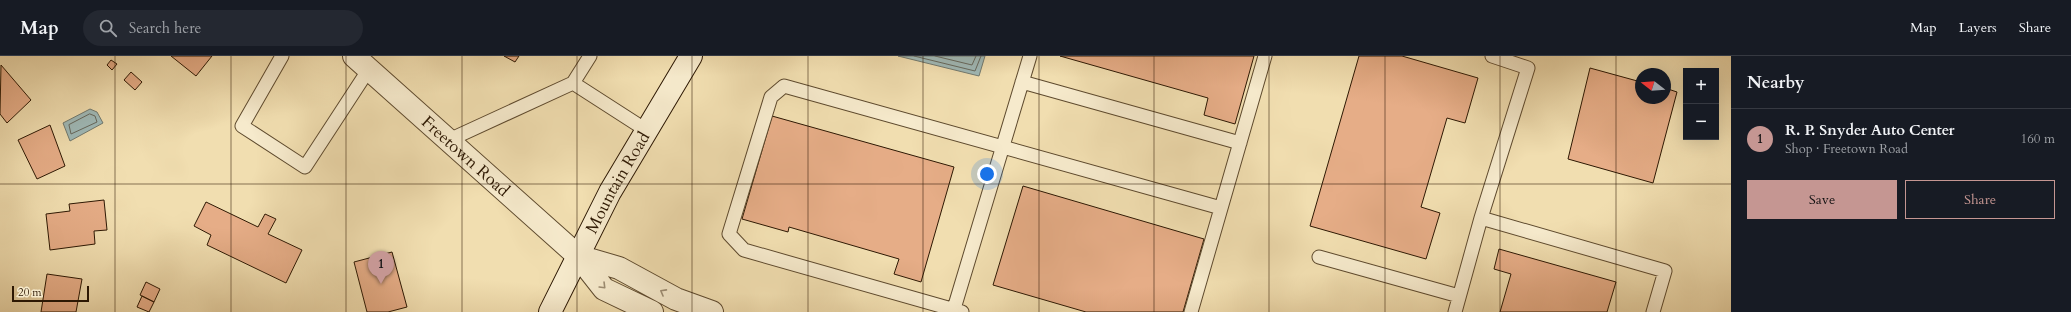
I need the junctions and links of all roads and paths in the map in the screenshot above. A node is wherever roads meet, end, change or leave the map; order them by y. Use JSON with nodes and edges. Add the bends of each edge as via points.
{"nodes":[{"id":1,"x":282,"y":56,"type":"edge"},
{"id":2,"x":590,"y":56,"type":"edge"},
{"id":3,"x":691,"y":56,"type":"edge"},
{"id":4,"x":1030,"y":56,"type":"edge"},
{"id":5,"x":1265,"y":56,"type":"edge"},
{"id":6,"x":1492,"y":56,"type":"edge"},
{"id":7,"x":361,"y":62,"type":"edge"},
{"id":8,"x":1022,"y":82,"type":"junction"},
{"id":9,"x":573,"y":83,"type":"junction"},
{"id":10,"x":646,"y":130,"type":"junction"},
{"id":11,"x":449,"y":140,"type":"junction"},
{"id":12,"x":1240,"y":143,"type":"junction"},
{"id":13,"x":1002,"y":148,"type":"junction"},
{"id":14,"x":1221,"y":208,"type":"junction"},
{"id":15,"x":1481,"y":218,"type":"junction"},
{"id":16,"x":578,"y":256,"type":"junction"},
{"id":17,"x":1319,"y":257,"type":"dead end"},
{"id":18,"x":1459,"y":296,"type":"junction"},
{"id":19,"x":956,"y":311,"type":"edge"},
{"id":20,"x":550,"y":312,"type":"edge"},
{"id":21,"x":652,"y":312,"type":"edge"},
{"id":22,"x":712,"y":312,"type":"edge"},
{"id":23,"x":1191,"y":312,"type":"edge"},
{"id":24,"x":1455,"y":312,"type":"edge"},
{"id":25,"x":1653,"y":312,"type":"edge"}],
"edges":[{"from":1,"to":7,"type":"lane","via":[[242,126],[305,167]]},
{"from":2,"to":9,"type":"lane"},
{"from":3,"to":10,"type":"street","name":"Mountain Road"},
{"from":4,"to":8,"type":"lane"},
{"from":5,"to":12,"type":"lane"},
{"from":6,"to":15,"type":"lane","via":[[1528,68]]},
{"from":7,"to":11,"type":"street","name":"Freetown Road"},
{"from":8,"to":12,"type":"lane"},
{"from":8,"to":13,"type":"lane"},
{"from":9,"to":10,"type":"lane"},
{"from":9,"to":11,"type":"lane"},
{"from":10,"to":16,"type":"street","name":"Mountain Road","via":[[610,192]]},
{"from":11,"to":16,"type":"street","name":"Freetown Road"},
{"from":12,"to":14,"type":"lane"},
{"from":13,"to":14,"type":"lane"},
{"from":13,"to":19,"type":"lane"},
{"from":13,"to":19,"type":"lane","via":[[784,86],[771,97],[729,234],[744,250]]},
{"from":14,"to":23,"type":"lane"},
{"from":15,"to":18,"type":"lane"},
{"from":15,"to":25,"type":"lane","via":[[1665,270]]},
{"from":16,"to":20,"type":"street","name":"Mountain Road"},
{"from":16,"to":21,"type":"street","name":"Freetown Road","one_way":true,"via":[[604,289]]},
{"from":22,"to":16,"type":"street","one_way":true,"via":[[676,300],[618,268]]},
{"from":17,"to":18,"type":"lane"},
{"from":18,"to":24,"type":"lane"}]}
